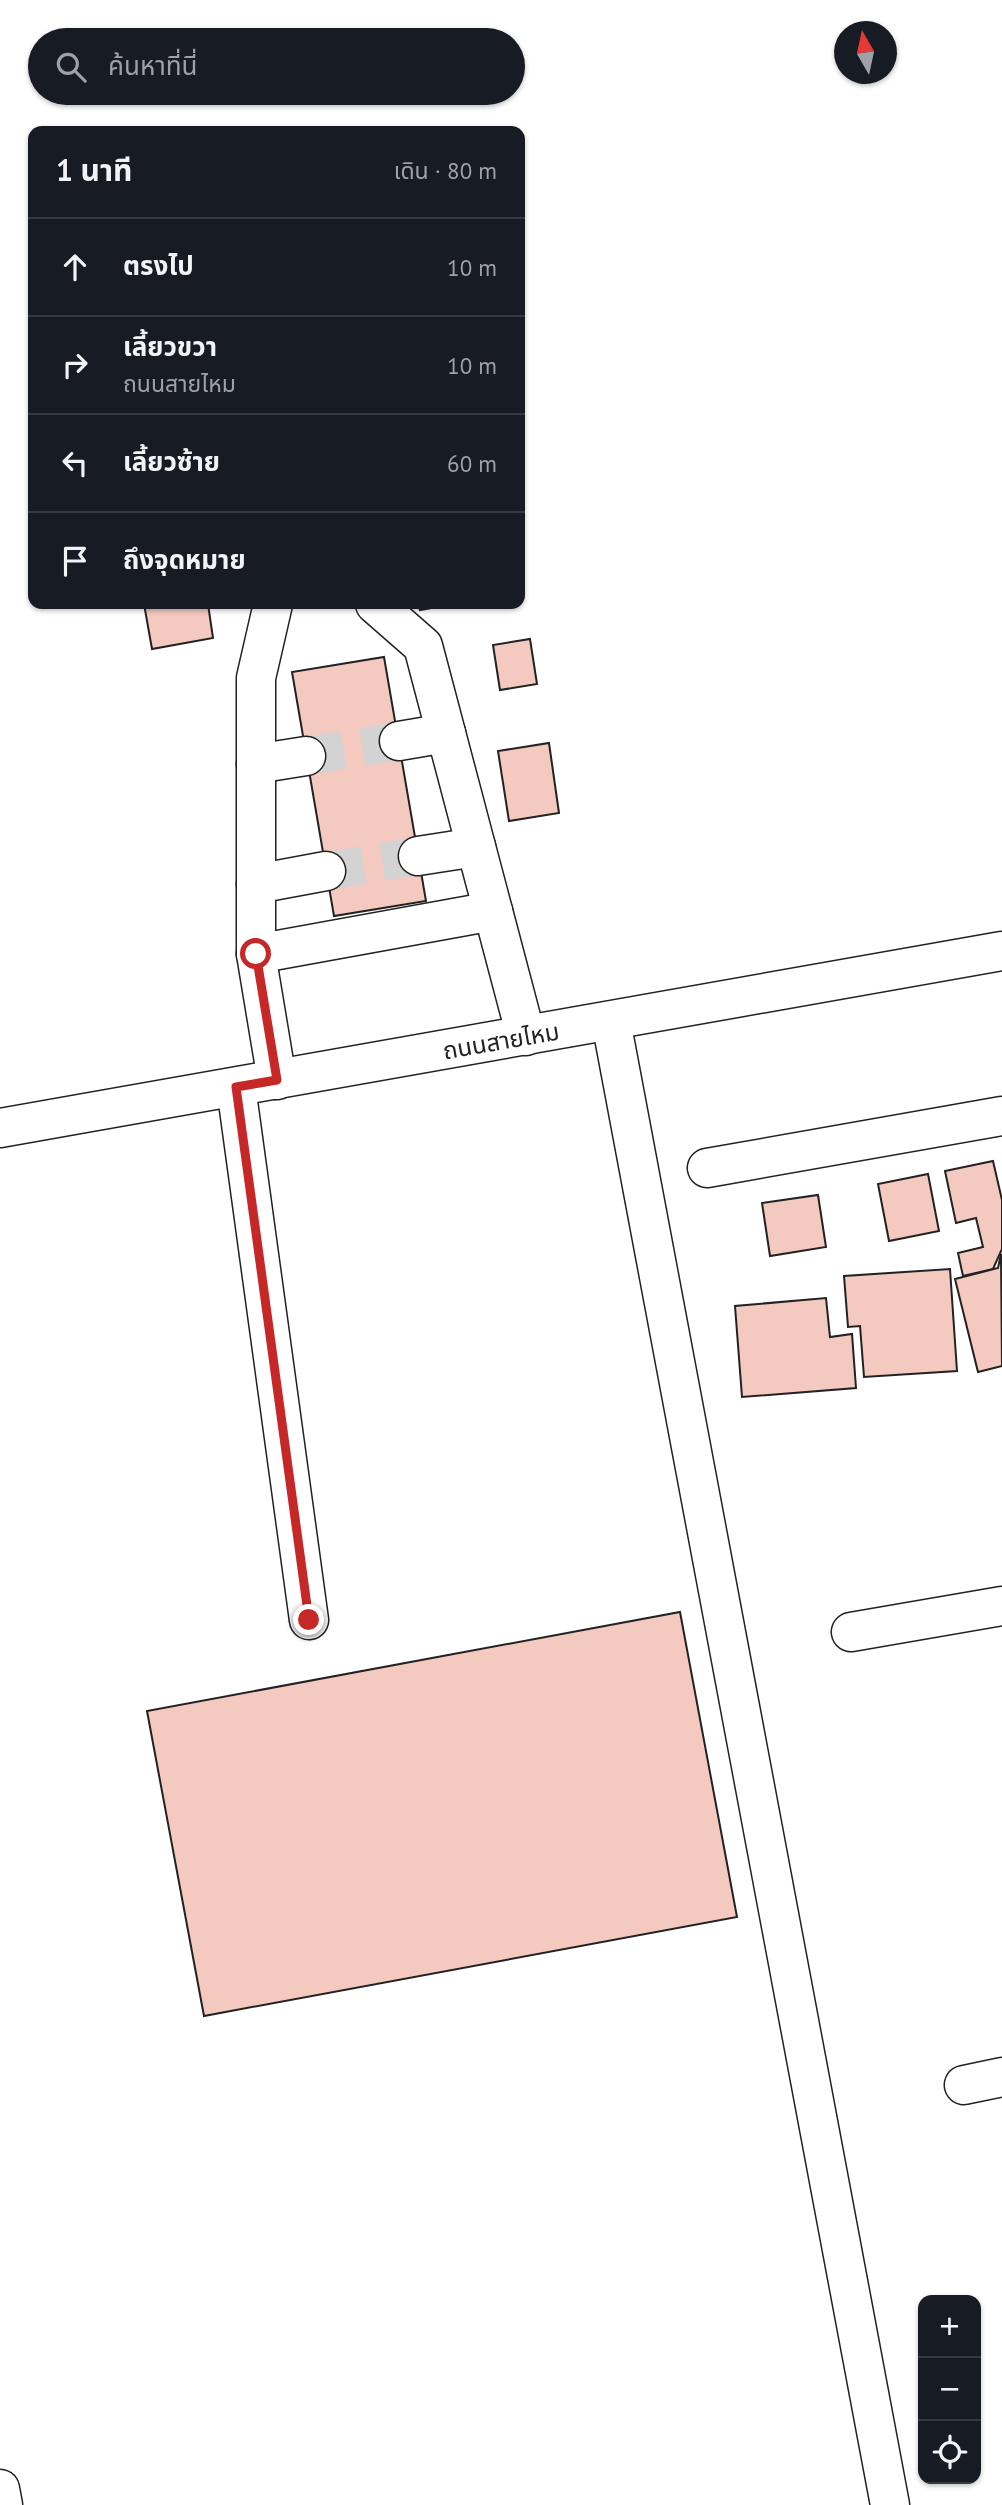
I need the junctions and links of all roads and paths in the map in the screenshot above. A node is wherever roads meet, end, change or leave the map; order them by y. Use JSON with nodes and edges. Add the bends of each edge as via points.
{"nodes":[{"id":1,"x":272,"y":609,"type":"edge"},
{"id":2,"x":381,"y":609,"type":"edge"},
{"id":3,"x":446,"y":733,"type":"junction"},
{"id":4,"x":399,"y":741,"type":"tunnel mouth"},
{"id":5,"x":306,"y":756,"type":"tunnel mouth"},
{"id":6,"x":256,"y":764,"type":"junction"},
{"id":7,"x":476,"y":847,"type":"junction"},
{"id":8,"x":418,"y":856,"type":"tunnel mouth"},
{"id":9,"x":326,"y":871,"type":"tunnel mouth"},
{"id":10,"x":256,"y":884,"type":"junction"},
{"id":11,"x":493,"y":911,"type":"junction"},
{"id":12,"x":1002,"y":951,"type":"edge"},
{"id":13,"x":256,"y":954,"type":"junction"},
{"id":14,"x":611,"y":1021,"type":"junction"},
{"id":15,"x":526,"y":1036,"type":"junction"},
{"id":16,"x":277,"y":1080,"type":"junction"},
{"id":17,"x":236,"y":1087,"type":"junction"},
{"id":18,"x":1002,"y":1116,"type":"edge"},
{"id":19,"x":0,"y":1128,"type":"edge"},
{"id":20,"x":707,"y":1168,"type":"dead end"},
{"id":21,"x":1002,"y":1605,"type":"edge"},
{"id":22,"x":309,"y":1620,"type":"dead end"},
{"id":23,"x":852,"y":1632,"type":"dead end"},
{"id":24,"x":1002,"y":2077,"type":"edge"},
{"id":25,"x":964,"y":2085,"type":"dead end"},
{"id":26,"x":0,"y":2489,"type":"edge"},
{"id":27,"x":3,"y":2505,"type":"edge"},
{"id":28,"x":890,"y":2505,"type":"edge"}],
"edges":[{"from":1,"to":6,"type":"main road","via":[[256,678]]},
{"from":2,"to":3,"type":"main road","via":[[424,646]]},
{"from":3,"to":4,"type":"main road"},
{"from":3,"to":7,"type":"main road"},
{"from":5,"to":6,"type":"main road"},
{"from":6,"to":10,"type":"main road"},
{"from":7,"to":8,"type":"main road"},
{"from":7,"to":11,"type":"main road"},
{"from":9,"to":10,"type":"main road"},
{"from":10,"to":13,"type":"main road"},
{"from":11,"to":13,"type":"main road"},
{"from":11,"to":15,"type":"main road"},
{"from":12,"to":14,"type":"main road","name":"ถนนสายไหม"},
{"from":13,"to":16,"type":"main road"},
{"from":14,"to":15,"type":"main road","name":"ถนนสายไหม"},
{"from":14,"to":28,"type":"main road"},
{"from":15,"to":16,"type":"main road","name":"ถนนสายไหม"},
{"from":16,"to":17,"type":"main road","name":"ถนนสายไหม"},
{"from":17,"to":19,"type":"main road","name":"ถนนสายไหม"},
{"from":17,"to":22,"type":"main road"},
{"from":18,"to":20,"type":"main road"},
{"from":21,"to":23,"type":"main road"},
{"from":24,"to":25,"type":"main road"},
{"from":26,"to":27,"type":"main road"}]}
